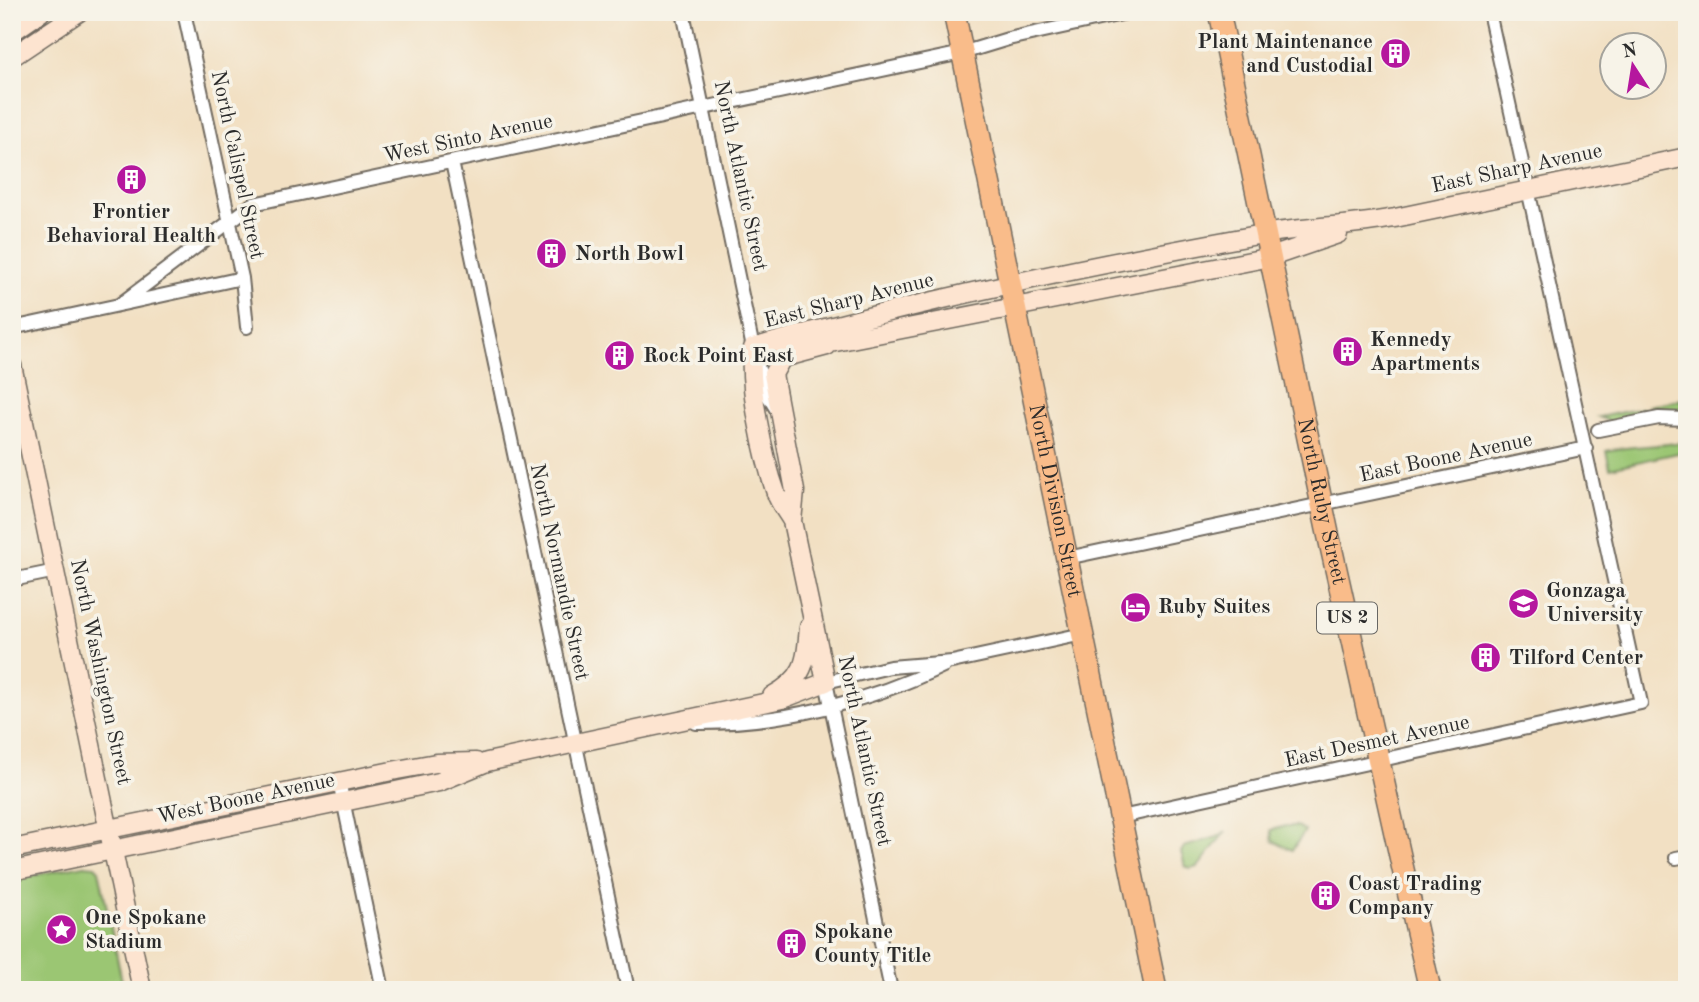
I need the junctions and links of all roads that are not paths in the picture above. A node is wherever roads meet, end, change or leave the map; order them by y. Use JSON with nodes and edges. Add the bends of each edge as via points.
{"nodes":[{"id":1,"x":41,"y":12,"type":"edge"},
{"id":2,"x":79,"y":12,"type":"edge"},
{"id":3,"x":184,"y":12,"type":"edge"},
{"id":4,"x":683,"y":12,"type":"edge"},
{"id":5,"x":954,"y":12,"type":"edge"},
{"id":6,"x":1131,"y":12,"type":"edge"},
{"id":7,"x":1219,"y":12,"type":"edge"},
{"id":8,"x":1489,"y":12,"type":"edge"},
{"id":9,"x":12,"y":32,"type":"edge"},
{"id":10,"x":962,"y":53,"type":"junction"},
{"id":11,"x":12,"y":57,"type":"edge"},
{"id":12,"x":703,"y":108,"type":"junction"},
{"id":13,"x":1687,"y":157,"type":"edge"},
{"id":14,"x":452,"y":162,"type":"junction"},
{"id":15,"x":1528,"y":190,"type":"junction"},
{"id":16,"x":230,"y":219,"type":"junction"},
{"id":17,"x":1357,"y":225,"type":"junction"},
{"id":18,"x":1266,"y":234,"type":"junction"},
{"id":19,"x":1271,"y":257,"type":"junction"},
{"id":20,"x":242,"y":278,"type":"junction"},
{"id":21,"x":1011,"y":285,"type":"junction"},
{"id":22,"x":119,"y":305,"type":"junction"},
{"id":23,"x":1016,"y":309,"type":"junction"},
{"id":24,"x":247,"y":327,"type":"dead end"},
{"id":25,"x":12,"y":328,"type":"edge"},
{"id":26,"x":827,"y":346,"type":"junction"},
{"id":27,"x":753,"y":348,"type":"junction"},
{"id":28,"x":12,"y":365,"type":"edge"},
{"id":29,"x":780,"y":417,"type":"junction"},
{"id":30,"x":1687,"y":419,"type":"edge"},
{"id":31,"x":1598,"y":430,"type":"dead end"},
{"id":32,"x":1586,"y":448,"type":"junction"},
{"id":33,"x":1322,"y":503,"type":"junction"},
{"id":34,"x":792,"y":521,"type":"junction"},
{"id":35,"x":1067,"y":558,"type":"junction"},
{"id":36,"x":56,"y":571,"type":"junction"},
{"id":37,"x":12,"y":580,"type":"edge"},
{"id":38,"x":811,"y":610,"type":"junction"},
{"id":39,"x":1083,"y":634,"type":"junction"},
{"id":40,"x":952,"y":662,"type":"junction"},
{"id":41,"x":826,"y":681,"type":"junction"},
{"id":42,"x":755,"y":705,"type":"junction"},
{"id":43,"x":832,"y":706,"type":"junction"},
{"id":44,"x":669,"y":722,"type":"junction"},
{"id":45,"x":576,"y":743,"type":"junction"},
{"id":46,"x":1378,"y":761,"type":"junction"},
{"id":47,"x":487,"y":762,"type":"junction"},
{"id":48,"x":339,"y":782,"type":"junction"},
{"id":49,"x":343,"y":802,"type":"junction"},
{"id":50,"x":1121,"y":817,"type":"junction"},
{"id":51,"x":109,"y":827,"type":"junction"},
{"id":52,"x":12,"y":849,"type":"edge"},
{"id":53,"x":113,"y":850,"type":"junction"},
{"id":54,"x":12,"y":872,"type":"edge"},
{"id":55,"x":142,"y":990,"type":"edge"},
{"id":56,"x":383,"y":990,"type":"edge"},
{"id":57,"x":628,"y":990,"type":"edge"},
{"id":58,"x":891,"y":990,"type":"edge"},
{"id":59,"x":1156,"y":990,"type":"edge"},
{"id":60,"x":1430,"y":990,"type":"edge"}],
"edges":[{"from":1,"to":9,"type":"street"},
{"from":2,"to":11,"type":"street"},
{"from":3,"to":16,"type":"street","name":"North Calispel Street"},
{"from":4,"to":12,"type":"street","name":"North Atlantic Street"},
{"from":5,"to":10,"type":"main road","name":"North Division Street"},
{"from":6,"to":10,"type":"street","name":"West Sinto Avenue"},
{"from":7,"to":18,"type":"main road","name":"North Ruby Street","number":"US 2"},
{"from":8,"to":15,"type":"street"},
{"from":10,"to":12,"type":"street","name":"West Sinto Avenue"},
{"from":10,"to":21,"type":"main road","name":"North Division Street"},
{"from":12,"to":14,"type":"street","name":"West Sinto Avenue"},
{"from":12,"to":27,"type":"street","name":"North Atlantic Street"},
{"from":13,"to":15,"type":"street","name":"East Sharp Avenue"},
{"from":14,"to":16,"type":"street","name":"West Sinto Avenue","via":[[253,204]]},
{"from":14,"to":45,"type":"street","name":"North Normandie Street"},
{"from":15,"to":17,"type":"street","name":"East Sharp Avenue"},
{"from":15,"to":32,"type":"street"},
{"from":16,"to":20,"type":"street","name":"North Calispel Street"},
{"from":16,"to":22,"type":"street","name":"West Sinto Avenue"},
{"from":17,"to":18,"type":"street","name":"East Sharp Avenue"},
{"from":17,"to":19,"type":"street","name":"East Sharp Avenue"},
{"from":18,"to":19,"type":"main road","name":"North Ruby Street","number":"US 2"},
{"from":18,"to":21,"type":"street","name":"East Sharp Avenue"},
{"from":19,"to":23,"type":"street","name":"East Sharp Avenue"},
{"from":19,"to":33,"type":"main road","name":"North Ruby Street","number":"US 2"},
{"from":20,"to":22,"type":"street"},
{"from":20,"to":24,"type":"street","name":"North Calispel Street"},
{"from":21,"to":23,"type":"main road","name":"North Division Street"},
{"from":21,"to":27,"type":"street","name":"East Sharp Avenue"},
{"from":22,"to":25,"type":"street","name":"West Sinto Avenue"},
{"from":23,"to":26,"type":"street","name":"East Sharp Avenue"},
{"from":23,"to":35,"type":"main road","name":"North Division Street"},
{"from":26,"to":27,"type":"street","name":"East Sharp Avenue"},
{"from":26,"to":29,"type":"street","via":[[782,358],[777,365],[773,385]]},
{"from":27,"to":29,"type":"street","name":"North Atlantic Street","via":[[765,391]]},
{"from":27,"to":34,"type":"street","name":"North Atlantic Street","via":[[750,376],[767,456],[776,495]]},
{"from":28,"to":36,"type":"street","name":"North Washington Street"},
{"from":29,"to":34,"type":"street","name":"North Atlantic Street","via":[[796,491]]},
{"from":30,"to":31,"type":"street","via":[[1659,418]]},
{"from":32,"to":33,"type":"street","name":"East Boone Avenue"},
{"from":32,"to":46,"type":"street","name":"East Desmet Avenue","via":[[1641,703]]},
{"from":33,"to":35,"type":"street","name":"East Boone Avenue"},
{"from":33,"to":46,"type":"main road","name":"North Ruby Street","number":"US 2"},
{"from":34,"to":38,"type":"street","name":"North Atlantic Street"},
{"from":35,"to":39,"type":"main road","name":"North Division Street"},
{"from":36,"to":37,"type":"street"},
{"from":36,"to":51,"type":"street","name":"North Washington Street"},
{"from":38,"to":41,"type":"street","name":"North Atlantic Street"},
{"from":38,"to":42,"type":"street","via":[[799,677]]},
{"from":39,"to":40,"type":"street","name":"West Boone Avenue"},
{"from":39,"to":50,"type":"main road","name":"North Division Street"},
{"from":40,"to":41,"type":"street","name":"West Boone Avenue","via":[[890,667]]},
{"from":40,"to":43,"type":"street","name":"West Boone Avenue","via":[[899,687]]},
{"from":41,"to":42,"type":"street","name":"West Boone Avenue","via":[[801,694]]},
{"from":41,"to":43,"type":"street","name":"North Atlantic Street"},
{"from":42,"to":44,"type":"street","name":"West Boone Avenue"},
{"from":43,"to":44,"type":"street","name":"West Boone Avenue","via":[[732,723]]},
{"from":43,"to":58,"type":"street","name":"North Atlantic Street"},
{"from":44,"to":45,"type":"street","name":"West Boone Avenue"},
{"from":45,"to":47,"type":"street","name":"West Boone Avenue"},
{"from":45,"to":57,"type":"street","name":"North Normandie Street"},
{"from":46,"to":50,"type":"street","name":"East Desmet Avenue"},
{"from":46,"to":60,"type":"main road","name":"North Ruby Street","number":"US 2"},
{"from":47,"to":48,"type":"street","name":"West Boone Avenue","via":[[436,763]]},
{"from":47,"to":49,"type":"street","name":"West Boone Avenue","via":[[439,782]]},
{"from":48,"to":49,"type":"street"},
{"from":48,"to":51,"type":"street","name":"West Boone Avenue"},
{"from":49,"to":53,"type":"street","name":"West Boone Avenue"},
{"from":49,"to":56,"type":"street"},
{"from":50,"to":59,"type":"main road","name":"North Division Street"},
{"from":51,"to":52,"type":"street","name":"West Boone Avenue"},
{"from":51,"to":53,"type":"street","name":"North Washington Street"},
{"from":53,"to":54,"type":"street","name":"West Boone Avenue"},
{"from":53,"to":55,"type":"street","name":"North Washington Street"}]}
